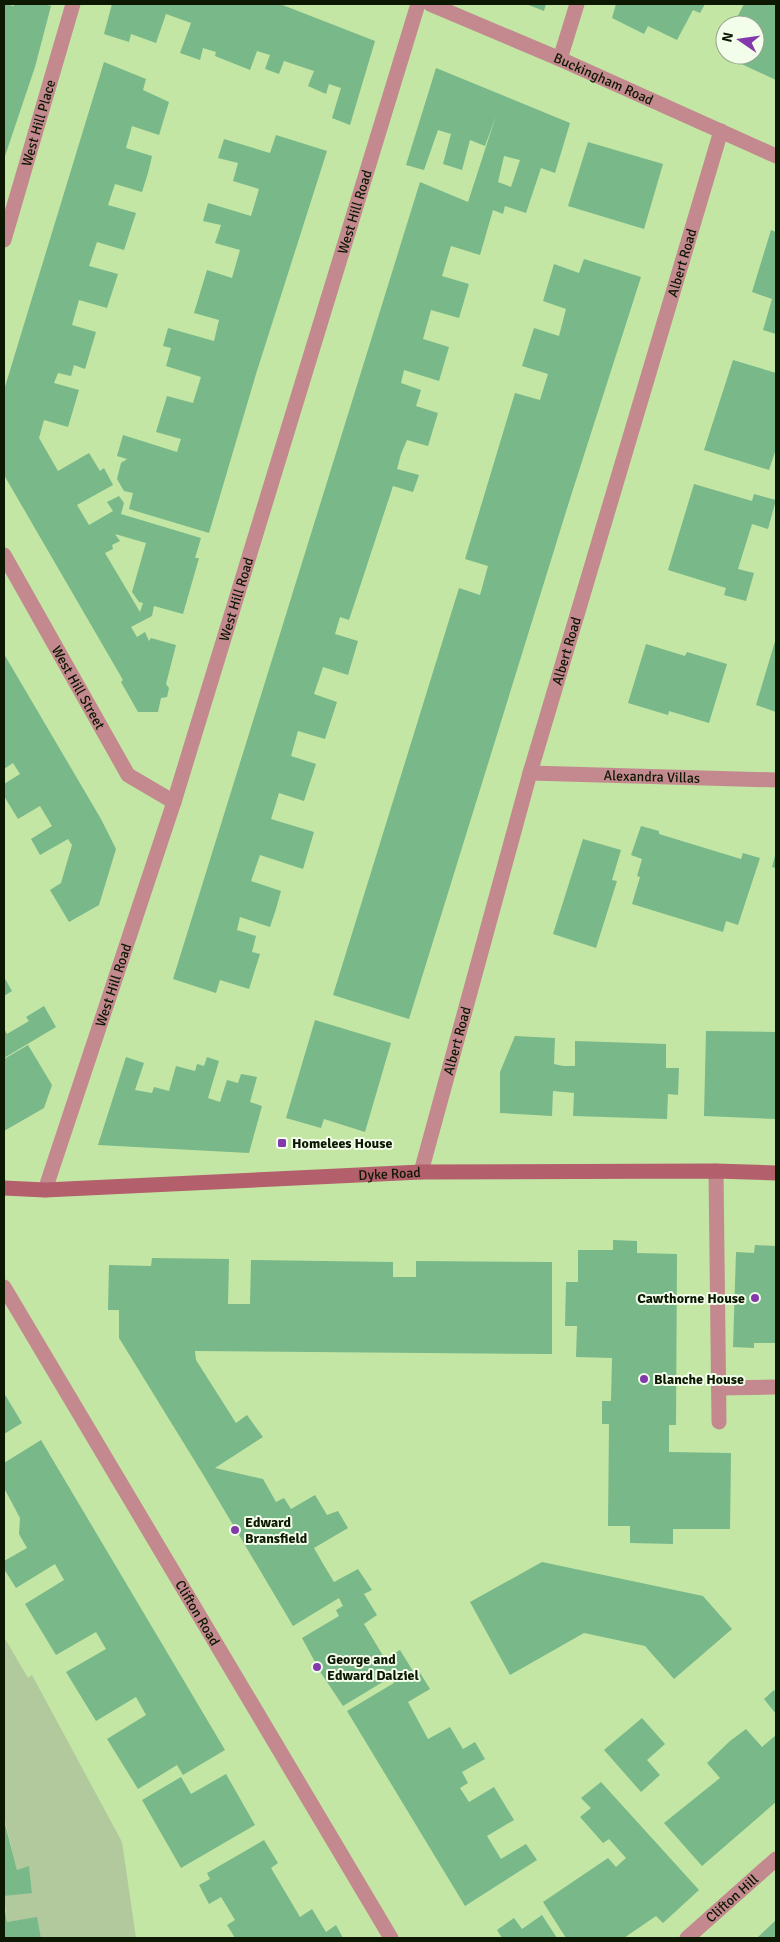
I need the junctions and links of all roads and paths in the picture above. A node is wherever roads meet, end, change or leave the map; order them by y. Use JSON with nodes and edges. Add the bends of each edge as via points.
{"nodes":[{"id":1,"x":73,"y":4,"type":"edge"},
{"id":2,"x":418,"y":4,"type":"edge"},
{"id":3,"x":430,"y":4,"type":"edge"},
{"id":4,"x":577,"y":4,"type":"edge"},
{"id":5,"x":560,"y":59,"type":"junction"},
{"id":6,"x":721,"y":132,"type":"junction"},
{"id":7,"x":776,"y":156,"type":"edge"},
{"id":8,"x":4,"y":240,"type":"edge"},
{"id":9,"x":4,"y":555,"type":"edge"},
{"id":10,"x":530,"y":773,"type":"junction"},
{"id":11,"x":776,"y":780,"type":"edge"},
{"id":12,"x":174,"y":802,"type":"junction"},
{"id":13,"x":716,"y":1171,"type":"junction"},
{"id":14,"x":421,"y":1172,"type":"junction"},
{"id":15,"x":776,"y":1173,"type":"edge"},
{"id":16,"x":4,"y":1188,"type":"edge"},
{"id":17,"x":44,"y":1190,"type":"junction"},
{"id":18,"x":4,"y":1287,"type":"edge"},
{"id":19,"x":774,"y":1387,"type":"dead end"},
{"id":20,"x":719,"y":1388,"type":"junction"},
{"id":21,"x":720,"y":1422,"type":"dead end"},
{"id":22,"x":776,"y":1858,"type":"edge"},
{"id":23,"x":391,"y":1938,"type":"edge"},
{"id":24,"x":687,"y":1938,"type":"edge"}],
"edges":[{"from":1,"to":8,"type":"street","name":"West Hill Place"},
{"from":2,"to":12,"type":"street","name":"West Hill Road"},
{"from":3,"to":5,"type":"street","name":"Buckingham Road"},
{"from":4,"to":5,"type":"street"},
{"from":5,"to":6,"type":"street","name":"Buckingham Road"},
{"from":6,"to":7,"type":"street","name":"Buckingham Road"},
{"from":6,"to":10,"type":"street","name":"Albert Road"},
{"from":9,"to":12,"type":"street","name":"West Hill Street","via":[[128,775]]},
{"from":10,"to":11,"type":"street","name":"Alexandra Villas"},
{"from":10,"to":14,"type":"street","name":"Albert Road"},
{"from":12,"to":17,"type":"street","name":"West Hill Road"},
{"from":13,"to":14,"type":"main road","name":"Dyke Road"},
{"from":13,"to":15,"type":"main road","name":"Dyke Road"},
{"from":13,"to":20,"type":"street"},
{"from":14,"to":17,"type":"main road","name":"Dyke Road"},
{"from":16,"to":17,"type":"main road","name":"Dyke Road"},
{"from":18,"to":23,"type":"street","name":"Clifton Road"},
{"from":19,"to":20,"type":"street"},
{"from":20,"to":21,"type":"street"},
{"from":22,"to":24,"type":"street","name":"Clifton Hill"}]}
